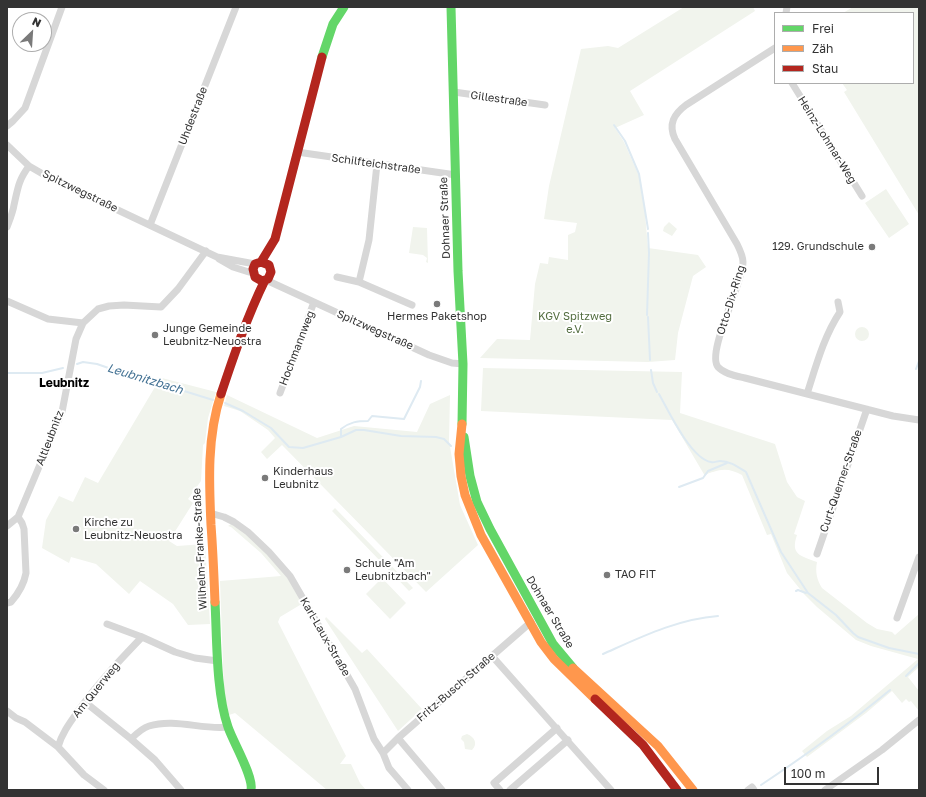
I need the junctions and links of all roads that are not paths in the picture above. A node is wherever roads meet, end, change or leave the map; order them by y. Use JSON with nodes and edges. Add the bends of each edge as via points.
{"nodes":[{"id":1,"x":62,"y":7,"type":"edge"},
{"id":2,"x":236,"y":7,"type":"edge"},
{"id":3,"x":344,"y":7,"type":"edge"},
{"id":4,"x":451,"y":7,"type":"edge"},
{"id":5,"x":774,"y":51,"type":"edge"},
{"id":6,"x":793,"y":84,"type":"edge"},
{"id":7,"x":454,"y":92,"type":"junction"},
{"id":8,"x":545,"y":105,"type":"dead end"},
{"id":9,"x":7,"y":126,"type":"edge"},
{"id":10,"x":7,"y":145,"type":"edge"},
{"id":11,"x":297,"y":152,"type":"junction"},
{"id":12,"x":377,"y":164,"type":"junction"},
{"id":13,"x":29,"y":166,"type":"junction"},
{"id":14,"x":456,"y":175,"type":"junction"},
{"id":15,"x":862,"y":196,"type":"dead end"},
{"id":16,"x":150,"y":225,"type":"junction"},
{"id":17,"x":7,"y":226,"type":"edge"},
{"id":18,"x":206,"y":251,"type":"junction"},
{"id":19,"x":262,"y":272,"type":"junction"},
{"id":20,"x":337,"y":277,"type":"dead end"},
{"id":21,"x":359,"y":282,"type":"junction"},
{"id":22,"x":7,"y":302,"type":"edge"},
{"id":23,"x":314,"y":302,"type":"junction"},
{"id":24,"x":838,"y":302,"type":"dead end"},
{"id":25,"x":412,"y":305,"type":"dead end"},
{"id":26,"x":84,"y":323,"type":"junction"},
{"id":27,"x":463,"y":364,"type":"junction"},
{"id":28,"x":280,"y":393,"type":"dead end"},
{"id":29,"x":806,"y":394,"type":"junction"},
{"id":30,"x":867,"y":409,"type":"junction"},
{"id":31,"x":919,"y":420,"type":"edge"},
{"id":32,"x":462,"y":428,"type":"junction"},
{"id":33,"x":210,"y":513,"type":"junction"},
{"id":34,"x":18,"y":517,"type":"junction"},
{"id":35,"x":7,"y":526,"type":"edge"},
{"id":36,"x":817,"y":554,"type":"dead end"},
{"id":37,"x":919,"y":557,"type":"edge"},
{"id":38,"x":7,"y":603,"type":"edge"},
{"id":39,"x":897,"y":618,"type":"dead end"},
{"id":40,"x":531,"y":622,"type":"junction"},
{"id":41,"x":107,"y":624,"type":"dead end"},
{"id":42,"x":142,"y":637,"type":"junction"},
{"id":43,"x":492,"y":656,"type":"junction"},
{"id":44,"x":218,"y":661,"type":"junction"},
{"id":45,"x":85,"y":702,"type":"junction"},
{"id":46,"x":7,"y":711,"type":"edge"},
{"id":47,"x":919,"y":720,"type":"edge"},
{"id":48,"x":228,"y":727,"type":"junction"},
{"id":49,"x":557,"y":728,"type":"junction"},
{"id":50,"x":398,"y":738,"type":"junction"},
{"id":51,"x":132,"y":739,"type":"junction"},
{"id":52,"x":568,"y":740,"type":"junction"},
{"id":53,"x":58,"y":747,"type":"junction"},
{"id":54,"x":383,"y":753,"type":"junction"},
{"id":55,"x":104,"y":790,"type":"edge"},
{"id":56,"x":180,"y":790,"type":"edge"},
{"id":57,"x":251,"y":790,"type":"edge"},
{"id":58,"x":408,"y":790,"type":"edge"},
{"id":59,"x":442,"y":790,"type":"edge"},
{"id":60,"x":500,"y":790,"type":"edge"},
{"id":61,"x":510,"y":790,"type":"edge"},
{"id":62,"x":611,"y":790,"type":"edge"},
{"id":63,"x":677,"y":790,"type":"edge"},
{"id":64,"x":693,"y":790,"type":"edge"},
{"id":65,"x":748,"y":790,"type":"edge"},
{"id":66,"x":754,"y":790,"type":"edge"},
{"id":67,"x":825,"y":790,"type":"edge"}],
"edges":[{"from":1,"to":9,"type":"street","via":[[25,108]]},
{"from":2,"to":16,"type":"street","name":"Uhdestraße"},
{"from":3,"to":11,"type":"main road","name":"Wilhelm-Franke-Straße","via":[[328,34]]},
{"from":4,"to":7,"type":"main road","name":"Dohnaer Straße"},
{"from":5,"to":29,"type":"street","name":"Otto-Dix-Ring","via":[[680,109],[675,114],[672,134],[738,244],[744,261],[718,343],[715,358],[717,366],[746,378]]},
{"from":6,"to":15,"type":"street","name":"Heinz-Lohmar-Weg"},
{"from":7,"to":8,"type":"street","name":"Gillestraße"},
{"from":7,"to":14,"type":"main road","name":"Dohnaer Straße"},
{"from":10,"to":13,"type":"street","name":"Spitzwegstraße"},
{"from":11,"to":12,"type":"street","name":"Schilfteichstraße"},
{"from":11,"to":19,"type":"main road","name":"Wilhelm-Franke-Straße","via":[[275,240]]},
{"from":12,"to":14,"type":"street","name":"Schilfteichstraße"},
{"from":12,"to":21,"type":"street","via":[[369,240]]},
{"from":13,"to":16,"type":"street","name":"Spitzwegstraße"},
{"from":13,"to":17,"type":"street","via":[[22,175]]},
{"from":14,"to":27,"type":"main road","name":"Dohnaer Straße"},
{"from":16,"to":18,"type":"street","name":"Spitzwegstraße"},
{"from":18,"to":19,"type":"street","name":"Spitzwegstraße","via":[[232,267]]},
{"from":18,"to":26,"type":"street","name":"Altleubnitz","via":[[161,307],[109,306],[98,309]]},
{"from":19,"to":23,"type":"street","name":"Spitzwegstraße","via":[[288,291]]},
{"from":19,"to":33,"type":"main road","name":"Wilhelm-Franke-Straße","via":[[218,404],[209,470]]},
{"from":20,"to":21,"type":"street"},
{"from":21,"to":25,"type":"street"},
{"from":22,"to":26,"type":"street","via":[[48,319]]},
{"from":23,"to":27,"type":"street","name":"Spitzwegstraße","via":[[429,355]]},
{"from":23,"to":28,"type":"street","name":"Hochmannweg"},
{"from":24,"to":29,"type":"street","via":[[840,312],[833,322]]},
{"from":26,"to":34,"type":"street","name":"Altleubnitz","via":[[76,339],[62,412]]},
{"from":27,"to":32,"type":"main road","name":"Dohnaer Straße"},
{"from":29,"to":30,"type":"street","name":"Otto-Dix-Ring"},
{"from":30,"to":31,"type":"street","name":"Otto-Dix-Ring"},
{"from":30,"to":36,"type":"street","name":"Curt-Querner-Straße"},
{"from":32,"to":40,"type":"main road","name":"Dohnaer Straße","via":[[459,454],[465,495],[481,535]]},
{"from":32,"to":64,"type":"main road","name":"Dohnaer Straße","via":[[477,502],[553,644],[583,678],[658,746]]},
{"from":33,"to":44,"type":"main road","name":"Wilhelm-Franke-Straße"},
{"from":33,"to":54,"type":"street","name":"Karl-Laux-Straße","via":[[224,517],[248,532],[290,576],[348,677],[366,714],[374,739]]},
{"from":34,"to":35,"type":"street"},
{"from":34,"to":38,"type":"street","via":[[24,529],[26,573],[18,594]]},
{"from":37,"to":39,"type":"street"},
{"from":40,"to":43,"type":"street","name":"Fritz-Busch-Straße"},
{"from":40,"to":63,"type":"main road","name":"Dohnaer Straße","via":[[554,659],[629,730]]},
{"from":41,"to":42,"type":"street"},
{"from":42,"to":44,"type":"street","via":[[175,652]]},
{"from":42,"to":45,"type":"street","name":"Am Querweg","via":[[110,670]]},
{"from":43,"to":49,"type":"street"},
{"from":43,"to":50,"type":"street","name":"Fritz-Busch-Straße"},
{"from":44,"to":48,"type":"main road","name":"Wilhelm-Franke-Straße","via":[[222,702]]},
{"from":45,"to":51,"type":"street"},
{"from":45,"to":53,"type":"street","name":"Am Querweg","via":[[68,725]]},
{"from":46,"to":53,"type":"street"},
{"from":47,"to":67,"type":"street"},
{"from":48,"to":51,"type":"street","via":[[167,724],[149,726]]},
{"from":48,"to":57,"type":"main road","name":"Wilhelm-Franke-Straße","via":[[249,775]]},
{"from":49,"to":52,"type":"street"},
{"from":49,"to":60,"type":"street","via":[[494,783]]},
{"from":50,"to":54,"type":"street","name":"Fritz-Busch-Straße"},
{"from":50,"to":59,"type":"street"},
{"from":51,"to":56,"type":"street","via":[[155,760]]},
{"from":52,"to":61,"type":"street"},
{"from":52,"to":62,"type":"street"},
{"from":53,"to":55,"type":"street","via":[[84,775]]},
{"from":54,"to":58,"type":"street","name":"Karl-Laux-Straße","via":[[389,768]]},
{"from":65,"to":66,"type":"street","via":[[752,787]]}]}
